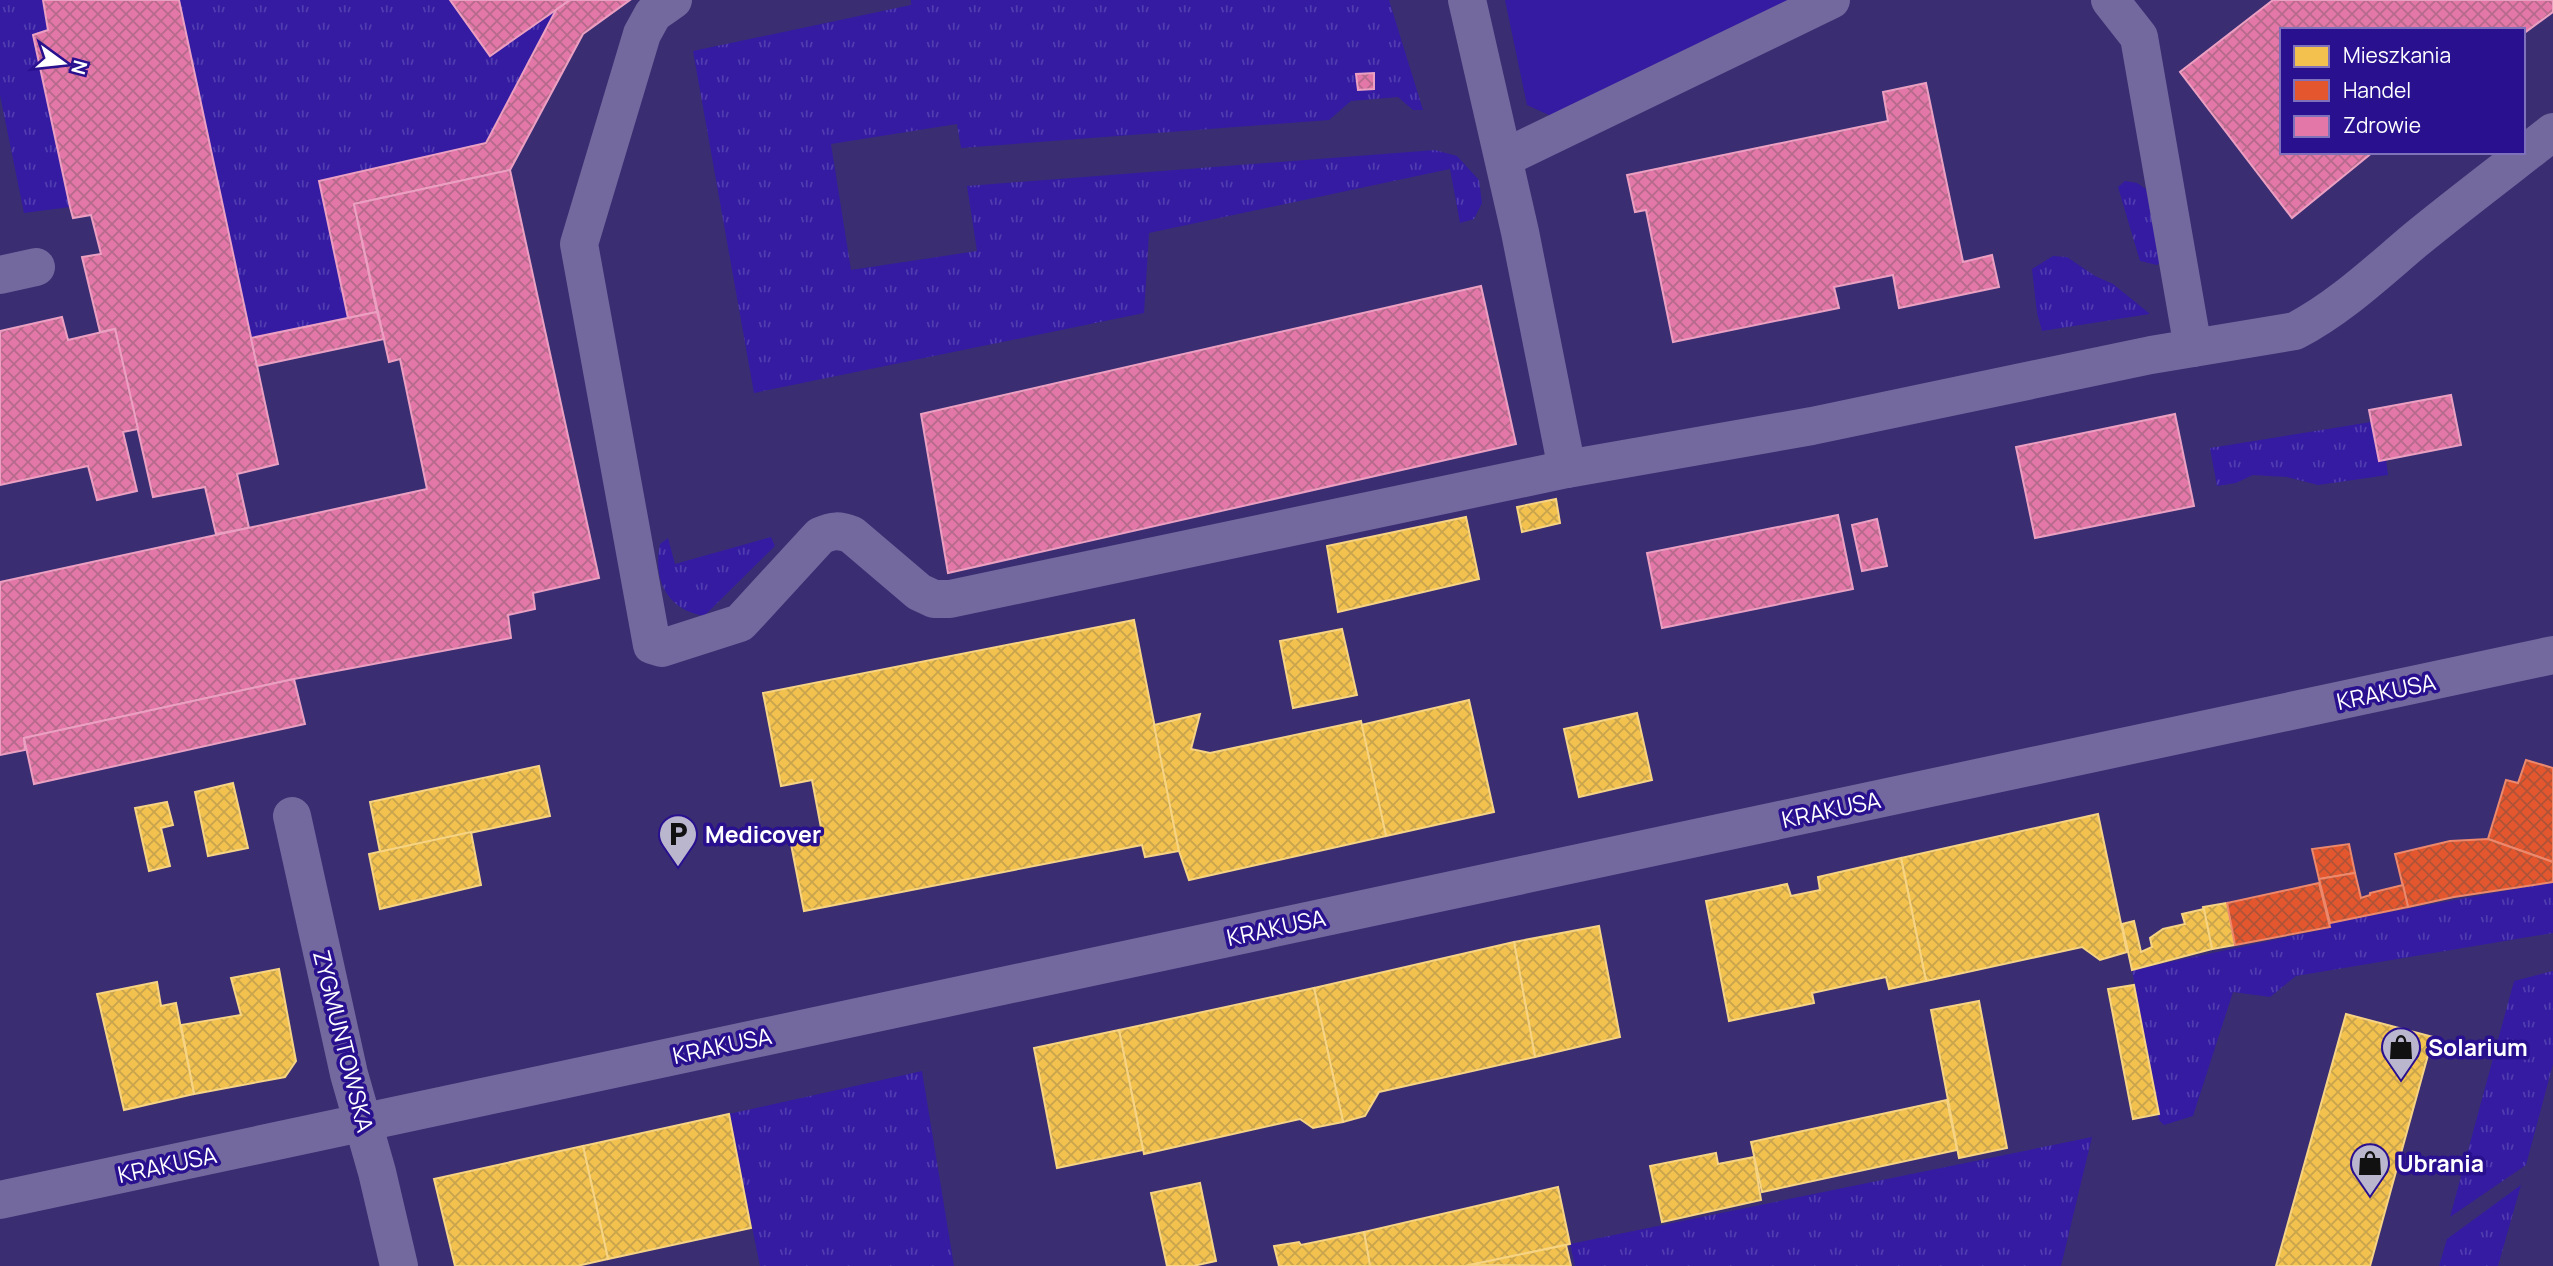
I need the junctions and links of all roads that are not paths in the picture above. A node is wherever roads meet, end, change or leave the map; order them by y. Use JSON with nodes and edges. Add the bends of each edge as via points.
{"nodes":[{"id":1,"x":673,"y":0,"type":"edge"},
{"id":2,"x":1467,"y":0,"type":"edge"},
{"id":3,"x":1831,"y":0,"type":"edge"},
{"id":4,"x":2110,"y":0,"type":"edge"},
{"id":5,"x":2553,"y":132,"type":"edge"},
{"id":6,"x":1504,"y":158,"type":"junction"},
{"id":7,"x":2193,"y":348,"type":"junction"},
{"id":8,"x":1567,"y":469,"type":"junction"},
{"id":9,"x":2553,"y":655,"type":"edge"},
{"id":10,"x":292,"y":816,"type":"dead end"},
{"id":11,"x":364,"y":1122,"type":"junction"},
{"id":12,"x":0,"y":1200,"type":"edge"},
{"id":13,"x":399,"y":1266,"type":"edge"}],
"edges":[{"from":1,"to":8,"type":"street","via":[[653,14],[642,34],[579,244],[652,645],[662,648],[740,623],[820,536],[830,531],[852,535],[919,592],[934,599],[950,599]]},
{"from":2,"to":6,"type":"street"},
{"from":3,"to":6,"type":"street"},
{"from":4,"to":7,"type":"street","via":[[2139,37]]},
{"from":5,"to":7,"type":"street","via":[[2315,320],[2295,331]]},
{"from":6,"to":8,"type":"street"},
{"from":7,"to":8,"type":"street","via":[[1812,426]]},
{"from":9,"to":11,"type":"street","name":"KRAKUSA"},
{"from":10,"to":11,"type":"street","name":"ZYGMUNTOWSKA","via":[[349,1074]]},
{"from":11,"to":12,"type":"street","name":"KRAKUSA"},
{"from":11,"to":13,"type":"street","name":"ZYGMUNTOWSKA"}]}
